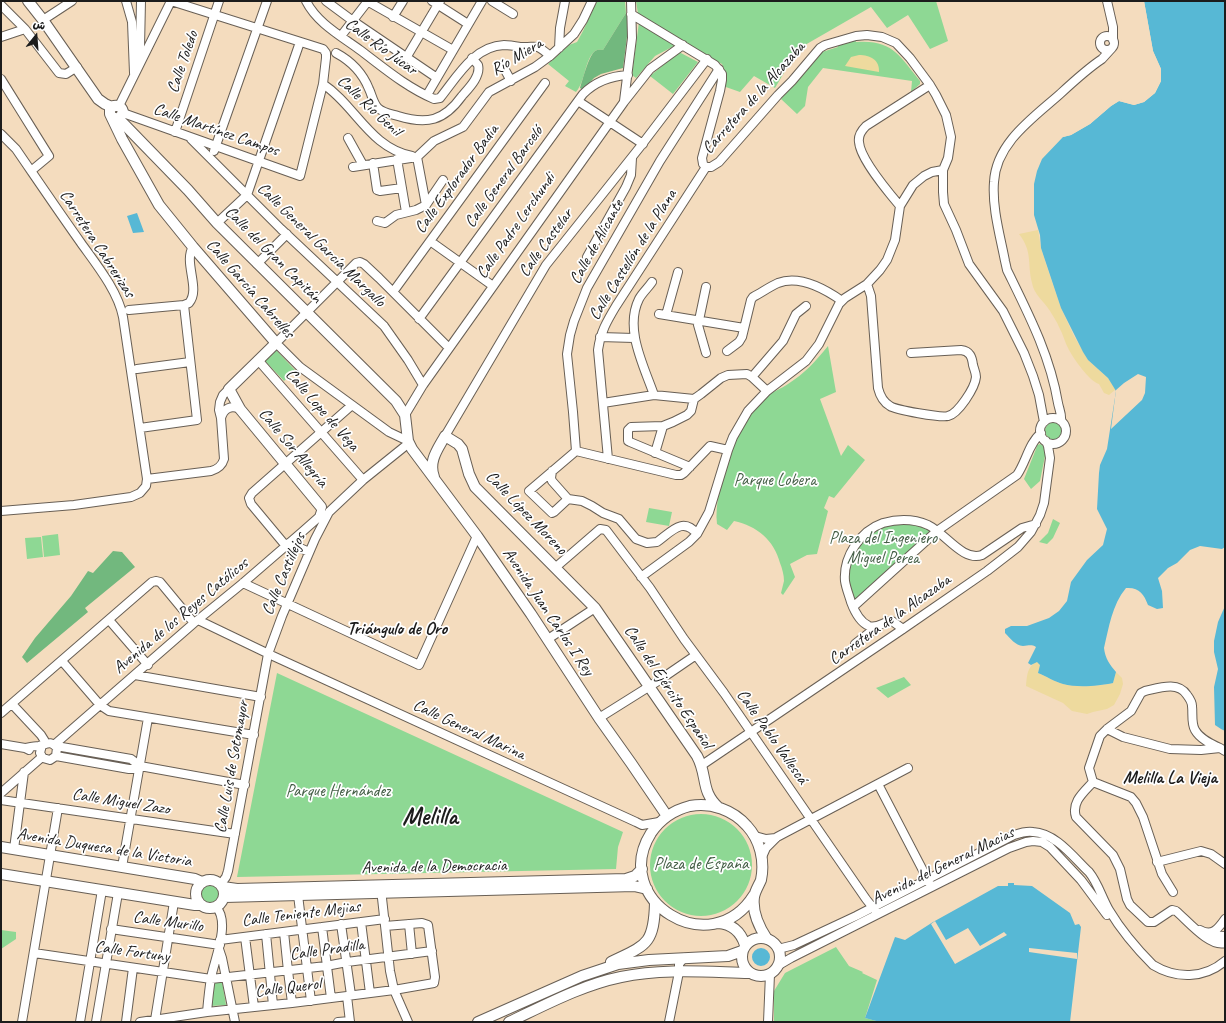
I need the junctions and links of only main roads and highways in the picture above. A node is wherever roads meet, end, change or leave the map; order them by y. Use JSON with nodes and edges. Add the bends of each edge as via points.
{"nodes":[{"id":1,"x":28,"y":1,"type":"edge"},
{"id":2,"x":116,"y":113,"type":"junction"},
{"id":3,"x":146,"y":147,"type":"junction"},
{"id":4,"x":133,"y":158,"type":"junction"},
{"id":5,"x":228,"y":389,"type":"joint"},
{"id":6,"x":445,"y":436,"type":"joint"},
{"id":7,"x":408,"y":442,"type":"joint"},
{"id":8,"x":419,"y":459,"type":"junction"},
{"id":9,"x":433,"y":459,"type":"junction"},
{"id":10,"x":434,"y":479,"type":"junction"},
{"id":11,"x":321,"y":507,"type":"road end"},
{"id":12,"x":595,"y":608,"type":"joint"},
{"id":13,"x":719,"y":808,"type":"junction"},
{"id":14,"x":663,"y":819,"type":"junction"},
{"id":15,"x":1,"y":847,"type":"edge"},
{"id":16,"x":642,"y":869,"type":"junction"},
{"id":17,"x":1,"y":874,"type":"edge"},
{"id":18,"x":202,"y":882,"type":"junction"},
{"id":19,"x":517,"y":886,"type":"junction"},
{"id":20,"x":381,"y":889,"type":"junction"},
{"id":21,"x":647,"y":889,"type":"junction"},
{"id":22,"x":223,"y":890,"type":"junction"},
{"id":23,"x":754,"y":895,"type":"junction"},
{"id":24,"x":655,"y":903,"type":"junction"},
{"id":25,"x":200,"y":905,"type":"junction"},
{"id":26,"x":717,"y":923,"type":"junction"},
{"id":27,"x":767,"y":939,"type":"junction"},
{"id":28,"x":744,"y":948,"type":"junction"},
{"id":29,"x":749,"y":973,"type":"junction"},
{"id":30,"x":582,"y":976,"type":"junction"},
{"id":31,"x":520,"y":1004,"type":"junction"},
{"id":32,"x":524,"y":1015,"type":"junction"},
{"id":33,"x":478,"y":1022,"type":"edge"},
{"id":34,"x":509,"y":1022,"type":"edge"}],
"edges":[{"from":1,"to":2,"type":"main road","name":"Calle García Cabrelles","via":[[77,66],[102,108]]},
{"from":2,"to":3,"type":"main road","name":"Calle del Gran Capitán"},
{"from":2,"to":4,"type":"main road","name":"Calle García Cabrelles"},
{"from":3,"to":4,"type":"main road","via":[[136,151]]},
{"from":3,"to":7,"type":"main road","name":"Calle del Gran Capitán","via":[[257,264],[389,392],[405,415]]},
{"from":4,"to":5,"type":"main road","name":"Calle García Cabrelles","via":[[159,205],[276,343]]},
{"from":5,"to":11,"type":"main road","name":"Calle Sor Allegría","via":[[240,410]]},
{"from":6,"to":9,"type":"main road","name":"Calle Castelar"},
{"from":6,"to":12,"type":"main road","name":"Calle López Moreno","via":[[462,449],[475,487]]},
{"from":7,"to":8,"type":"main road","name":"Avenida Juan Carlos I Rey"},
{"from":8,"to":9,"type":"main road","via":[[426,462]]},
{"from":8,"to":10,"type":"main road","name":"Avenida Juan Carlos I Rey"},
{"from":9,"to":10,"type":"main road"},
{"from":10,"to":14,"type":"main road","name":"Avenida Juan Carlos I Rey","via":[[548,639],[657,802]]},
{"from":12,"to":13,"type":"main road","name":"Calle del Ejército Español","via":[[702,765],[706,790]]},
{"from":13,"to":14,"type":"main road","via":[[696,805],[678,810]]},
{"from":13,"to":23,"type":"main road","via":[[739,818],[755,836],[762,857],[762,868],[761,879]]},
{"from":14,"to":16,"type":"main road","via":[[645,845]]},
{"from":15,"to":18,"type":"main road","name":"Avenida Duquesa de la Victoria"},
{"from":16,"to":19,"type":"main road","name":"Avenida de la Democracia","via":[[635,876],[626,879]]},
{"from":16,"to":21,"type":"main road"},
{"from":17,"to":25,"type":"main road"},
{"from":18,"to":22,"type":"main road","via":[[214,880]]},
{"from":18,"to":25,"type":"main road","via":[[196,889]]},
{"from":19,"to":20,"type":"main road","name":"Avenida de la Democracia"},
{"from":19,"to":21,"type":"main road","name":"Avenida de la Democracia","via":[[634,886]]},
{"from":20,"to":22,"type":"main road","name":"Avenida de la Democracia"},
{"from":20,"to":22,"type":"main road","name":"Avenida de la Democracia","via":[[298,895]]},
{"from":21,"to":24,"type":"main road"},
{"from":22,"to":25,"type":"main road","via":[[223,902],[216,907]]},
{"from":23,"to":26,"type":"main road","via":[[737,915]]},
{"from":23,"to":27,"type":"main road","via":[[756,917]]},
{"from":24,"to":26,"type":"main road","via":[[683,922],[701,925]]},
{"from":24,"to":30,"type":"main road","via":[[653,928],[642,947]]},
{"from":26,"to":28,"type":"main road","via":[[731,926],[736,930],[741,935]]},
{"from":27,"to":28,"type":"main road","via":[[753,939]]},
{"from":27,"to":29,"type":"main road","via":[[778,949],[779,965],[770,974],[760,977]]},
{"from":28,"to":29,"type":"main road","via":[[742,963]]},
{"from":28,"to":30,"type":"main road","via":[[728,956],[634,961]]},
{"from":29,"to":32,"type":"main road","via":[[635,974],[586,987]]},
{"from":30,"to":31,"type":"main road"},
{"from":31,"to":32,"type":"main road"},
{"from":31,"to":33,"type":"main road"},
{"from":32,"to":34,"type":"main road"}]}
